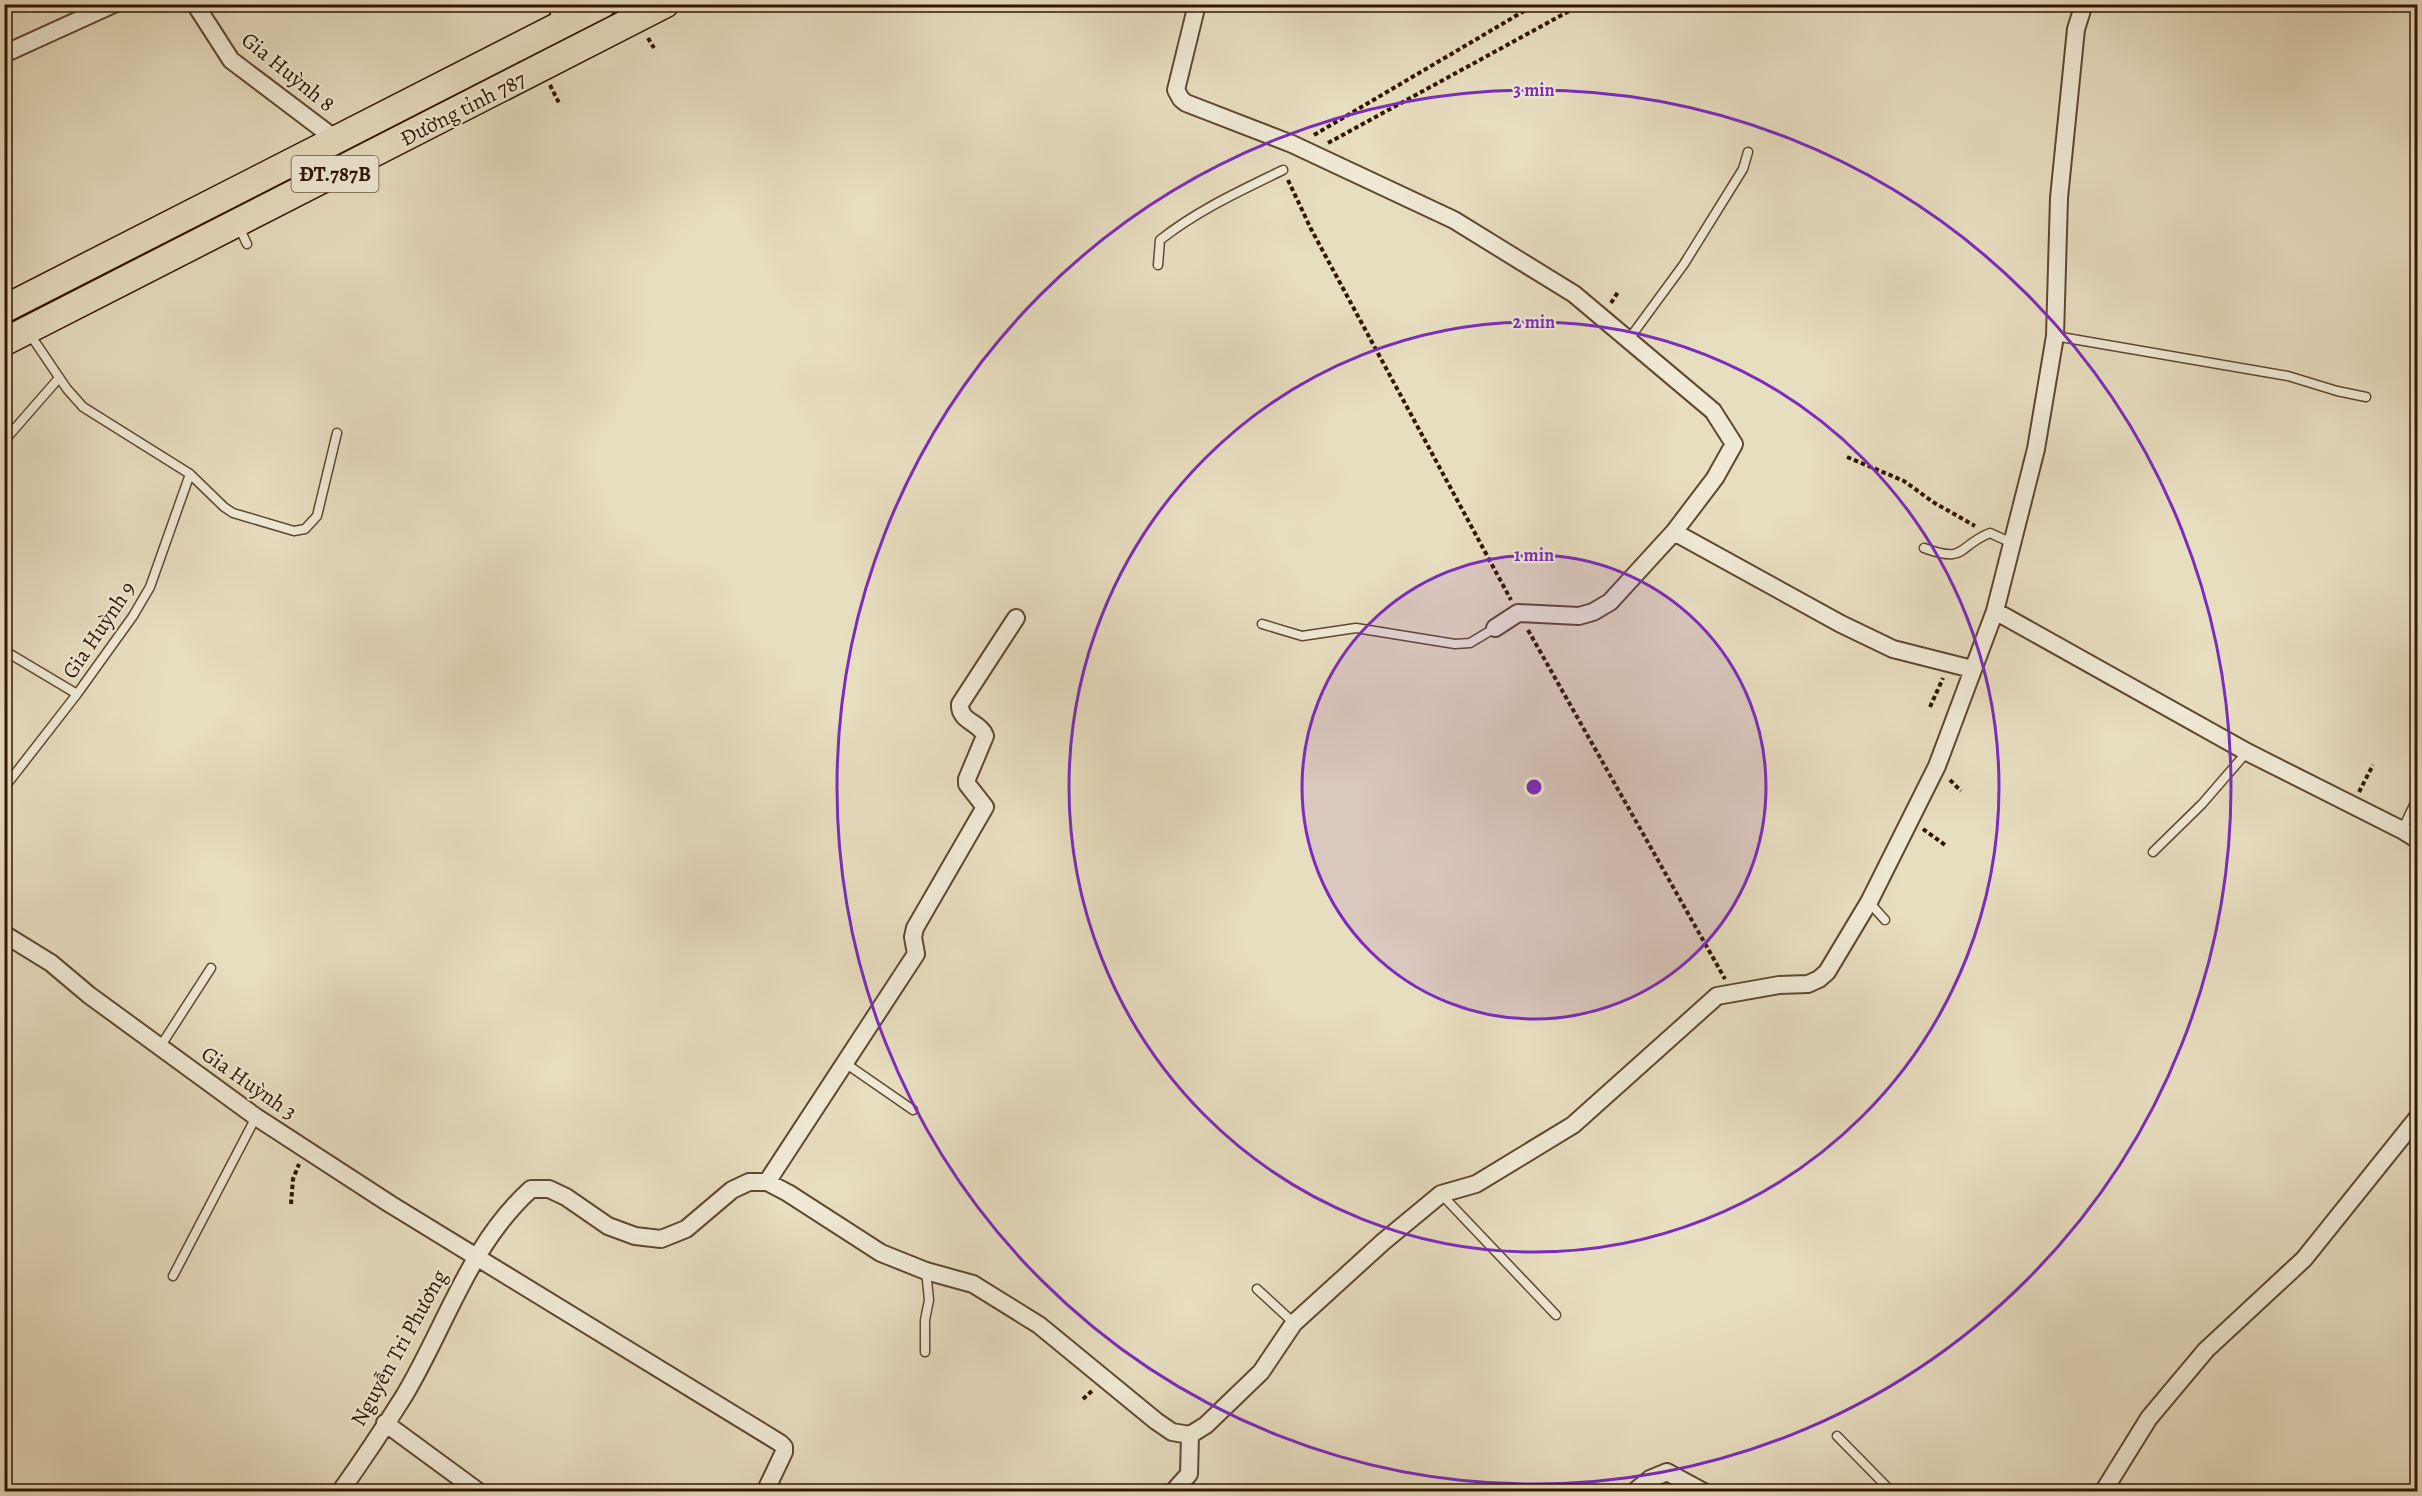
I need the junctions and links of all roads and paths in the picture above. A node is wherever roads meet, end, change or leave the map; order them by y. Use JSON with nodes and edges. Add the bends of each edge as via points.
{"nodes":[{"id":1,"x":114,"y":4,"type":"edge"},
{"id":2,"x":195,"y":4,"type":"edge"},
{"id":3,"x":602,"y":4,"type":"edge"},
{"id":4,"x":665,"y":4,"type":"edge"},
{"id":5,"x":1197,"y":4,"type":"edge"},
{"id":6,"x":1536,"y":4,"type":"edge"},
{"id":7,"x":1582,"y":4,"type":"edge"},
{"id":8,"x":2084,"y":4,"type":"edge"},
{"id":9,"x":560,"y":15,"type":"edge"},
{"id":10,"x":4,"y":54,"type":"edge"},
{"id":11,"x":338,"y":141,"type":"junction"},
{"id":12,"x":1300,"y":149,"type":"junction"},
{"id":13,"x":1748,"y":153,"type":"dead end"},
{"id":14,"x":1283,"y":170,"type":"joint"},
{"id":15,"x":1158,"y":265,"type":"dead end"},
{"id":16,"x":4,"y":309,"type":"edge"},
{"id":17,"x":16,"y":336,"type":"edge"},
{"id":18,"x":2055,"y":336,"type":"junction"},
{"id":19,"x":1629,"y":339,"type":"junction"},
{"id":20,"x":59,"y":378,"type":"junction"},
{"id":21,"x":2366,"y":397,"type":"dead end"},
{"id":22,"x":337,"y":433,"type":"dead end"},
{"id":23,"x":4,"y":441,"type":"edge"},
{"id":24,"x":1847,"y":457,"type":"dead end"},
{"id":25,"x":190,"y":474,"type":"junction"},
{"id":26,"x":1674,"y":532,"type":"junction"},
{"id":27,"x":1990,"y":533,"type":"junction"},
{"id":28,"x":2012,"y":543,"type":"junction"},
{"id":29,"x":1924,"y":548,"type":"dead end"},
{"id":30,"x":1995,"y":611,"type":"junction"},
{"id":31,"x":1016,"y":618,"type":"dead end"},
{"id":32,"x":1507,"y":620,"type":"junction"},
{"id":33,"x":1262,"y":624,"type":"dead end"},
{"id":34,"x":10,"y":654,"type":"dead end"},
{"id":35,"x":1950,"y":663,"type":"junction"},
{"id":36,"x":1972,"y":669,"type":"junction"},
{"id":37,"x":77,"y":694,"type":"junction"},
{"id":38,"x":1930,"y":707,"type":"dead end"},
{"id":39,"x":2247,"y":752,"type":"junction"},
{"id":40,"x":2373,"y":765,"type":"dead end"},
{"id":41,"x":4,"y":788,"type":"edge"},
{"id":42,"x":2418,"y":796,"type":"edge"},
{"id":43,"x":2352,"y":806,"type":"junction"},
{"id":44,"x":1910,"y":820,"type":"junction"},
{"id":45,"x":2402,"y":830,"type":"junction"},
{"id":46,"x":2418,"y":840,"type":"edge"},
{"id":47,"x":1945,"y":845,"type":"dead end"},
{"id":48,"x":2153,"y":852,"type":"dead end"},
{"id":49,"x":1869,"y":902,"type":"junction"},
{"id":50,"x":1885,"y":920,"type":"dead end"},
{"id":51,"x":4,"y":934,"type":"edge"},
{"id":52,"x":211,"y":968,"type":"dead end"},
{"id":53,"x":1733,"y":993,"type":"junction"},
{"id":54,"x":160,"y":1047,"type":"junction"},
{"id":55,"x":845,"y":1063,"type":"junction"},
{"id":56,"x":913,"y":1110,"type":"dead end"},
{"id":57,"x":2418,"y":1117,"type":"edge"},
{"id":58,"x":256,"y":1118,"type":"junction"},
{"id":59,"x":308,"y":1151,"type":"junction"},
{"id":60,"x":767,"y":1182,"type":"junction"},
{"id":61,"x":1441,"y":1194,"type":"junction"},
{"id":62,"x":291,"y":1204,"type":"dead end"},
{"id":63,"x":476,"y":1256,"type":"junction"},
{"id":64,"x":926,"y":1271,"type":"junction"},
{"id":65,"x":173,"y":1276,"type":"dead end"},
{"id":66,"x":1257,"y":1289,"type":"dead end"},
{"id":67,"x":1556,"y":1315,"type":"dead end"},
{"id":68,"x":1294,"y":1323,"type":"junction"},
{"id":69,"x":925,"y":1352,"type":"dead end"},
{"id":70,"x":385,"y":1423,"type":"junction"},
{"id":71,"x":1190,"y":1435,"type":"junction"},
{"id":72,"x":1837,"y":1436,"type":"dead end"},
{"id":73,"x":339,"y":1491,"type":"edge"},
{"id":74,"x":479,"y":1491,"type":"edge"},
{"id":75,"x":765,"y":1491,"type":"edge"},
{"id":76,"x":1173,"y":1491,"type":"edge"},
{"id":77,"x":1634,"y":1491,"type":"edge"},
{"id":78,"x":1704,"y":1491,"type":"edge"},
{"id":79,"x":1892,"y":1491,"type":"edge"},
{"id":80,"x":2103,"y":1491,"type":"edge"}],
"edges":[{"from":1,"to":10,"type":"street"},
{"from":2,"to":11,"type":"street","name":"Gia Huỳnh 8","via":[[231,60]]},
{"from":3,"to":9,"type":"main road","name":"Đường tỉnh 787","number":"ĐT.787B"},
{"from":4,"to":17,"type":"main road","name":"Đường tỉnh 787","number":"ĐT.787B","via":[[243,234]]},
{"from":5,"to":12,"type":"street","via":[[1176,90],[1181,99]]},
{"from":6,"to":12,"type":"path","via":[[1311,137]]},
{"from":7,"to":12,"type":"path"},
{"from":8,"to":18,"type":"street","via":[[2076,28],[2059,198]]},
{"from":9,"to":11,"type":"main road","name":"Đường tỉnh 787","number":"ĐT.787B"},
{"from":11,"to":16,"type":"main road","name":"Đường tỉnh 787","number":"ĐT.787B"},
{"from":12,"to":19,"type":"street","via":[[1454,220],[1574,294]]},
{"from":13,"to":19,"type":"lane","via":[[1743,169],[1684,264]]},
{"from":14,"to":15,"type":"lane","via":[[1219,201],[1160,240]]},
{"from":14,"to":32,"type":"path"},
{"from":17,"to":20,"type":"lane"},
{"from":18,"to":21,"type":"lane","via":[[2288,376]]},
{"from":18,"to":28,"type":"street","via":[[2036,449]]},
{"from":19,"to":26,"type":"street","via":[[1713,411],[1734,444],[1715,478]]},
{"from":20,"to":23,"type":"lane"},
{"from":20,"to":25,"type":"lane","via":[[83,407]]},
{"from":22,"to":25,"type":"lane","via":[[317,516],[305,529],[294,531],[233,513]]},
{"from":24,"to":27,"type":"path","via":[[1904,481]]},
{"from":25,"to":37,"type":"lane","name":"Gia Huỳnh 9","via":[[150,587]]},
{"from":26,"to":32,"type":"street","via":[[1610,602],[1593,612]]},
{"from":26,"to":35,"type":"street","via":[[1893,649]]},
{"from":27,"to":28,"type":"lane"},
{"from":27,"to":29,"type":"lane","via":[[1953,554],[1942,555]]},
{"from":28,"to":30,"type":"street"},
{"from":30,"to":36,"type":"street"},
{"from":30,"to":39,"type":"street"},
{"from":31,"to":55,"type":"street","via":[[960,704],[965,718],[985,736],[967,784],[985,807],[915,928],[916,954]]},
{"from":32,"to":33,"type":"lane","via":[[1470,643],[1455,644],[1356,628],[1302,636]]},
{"from":32,"to":53,"type":"path"},
{"from":34,"to":37,"type":"lane"},
{"from":35,"to":36,"type":"street"},
{"from":35,"to":38,"type":"path"},
{"from":36,"to":44,"type":"street","via":[[1937,766]]},
{"from":37,"to":41,"type":"lane","name":"Gia Huỳnh 9"},
{"from":39,"to":43,"type":"street"},
{"from":39,"to":48,"type":"lane"},
{"from":40,"to":43,"type":"path"},
{"from":42,"to":45,"type":"lane"},
{"from":43,"to":45,"type":"street"},
{"from":44,"to":47,"type":"path"},
{"from":44,"to":49,"type":"street"},
{"from":45,"to":46,"type":"street"},
{"from":49,"to":50,"type":"lane"},
{"from":49,"to":53,"type":"street","via":[[1819,979],[1808,984]]},
{"from":51,"to":54,"type":"street","name":"Gia Huỳnh 3","via":[[51,963]]},
{"from":52,"to":54,"type":"lane"},
{"from":53,"to":61,"type":"street","via":[[1717,996],[1573,1125],[1476,1184]]},
{"from":54,"to":58,"type":"street","name":"Gia Huỳnh 3"},
{"from":55,"to":56,"type":"lane"},
{"from":55,"to":60,"type":"street"},
{"from":57,"to":80,"type":"street","via":[[2304,1259],[2206,1350],[2149,1418]]},
{"from":58,"to":59,"type":"street","name":"Gia Huỳnh 3"},
{"from":58,"to":65,"type":"lane"},
{"from":59,"to":62,"type":"path","via":[[296,1168]]},
{"from":59,"to":63,"type":"street","name":"Gia Huỳnh 3"},
{"from":60,"to":63,"type":"street","name":"Nguyễn Tri Phương","via":[[749,1182],[732,1190],[686,1229],[661,1239],[636,1236],[608,1226],[566,1197],[549,1189],[531,1189]]},
{"from":60,"to":64,"type":"street","via":[[881,1253]]},
{"from":61,"to":67,"type":"lane"},
{"from":61,"to":68,"type":"street"},
{"from":63,"to":70,"type":"street","name":"Nguyễn Tri Phương","via":[[404,1395]]},
{"from":63,"to":75,"type":"street","name":"Gia Huỳnh 3","via":[[780,1443],[784,1452]]},
{"from":64,"to":69,"type":"lane","via":[[929,1300]]},
{"from":64,"to":71,"type":"street","via":[[974,1284],[1039,1325],[1156,1421],[1172,1432]]},
{"from":66,"to":68,"type":"lane"},
{"from":68,"to":71,"type":"street","via":[[1261,1372],[1206,1425]]},
{"from":70,"to":73,"type":"street","name":"Nguyễn Tri Phương"},
{"from":70,"to":74,"type":"street"},
{"from":71,"to":76,"type":"street","via":[[1189,1474]]},
{"from":72,"to":79,"type":"lane"},
{"from":77,"to":78,"type":"street","via":[[1667,1472]]}]}
